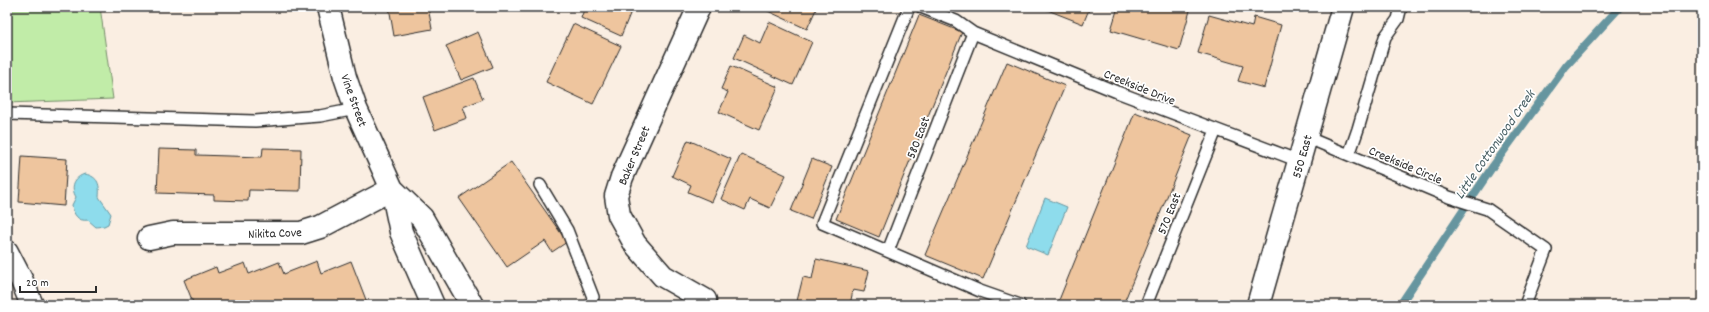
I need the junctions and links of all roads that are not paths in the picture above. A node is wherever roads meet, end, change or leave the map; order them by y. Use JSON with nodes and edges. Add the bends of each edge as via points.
{"nodes":[{"id":1,"x":328,"y":7,"type":"edge"},
{"id":2,"x":699,"y":7,"type":"edge"},
{"id":3,"x":909,"y":7,"type":"edge"},
{"id":4,"x":921,"y":7,"type":"edge"},
{"id":5,"x":1343,"y":7,"type":"edge"},
{"id":6,"x":1401,"y":7,"type":"edge"},
{"id":7,"x":973,"y":33,"type":"junction"},
{"id":8,"x":356,"y":109,"type":"junction"},
{"id":9,"x":7,"y":114,"type":"edge"},
{"id":10,"x":1216,"y":130,"type":"junction"},
{"id":11,"x":1306,"y":137,"type":"junction"},
{"id":12,"x":1349,"y":155,"type":"junction"},
{"id":13,"x":1299,"y":161,"type":"junction"},
{"id":14,"x":540,"y":186,"type":"dead end"},
{"id":15,"x":392,"y":189,"type":"junction"},
{"id":16,"x":149,"y":238,"type":"dead end"},
{"id":17,"x":888,"y":251,"type":"junction"},
{"id":18,"x":7,"y":252,"type":"edge"},
{"id":19,"x":704,"y":300,"type":"dead end"},
{"id":20,"x":32,"y":305,"type":"edge"},
{"id":21,"x":433,"y":305,"type":"edge"},
{"id":22,"x":472,"y":305,"type":"edge"},
{"id":23,"x":591,"y":305,"type":"edge"},
{"id":24,"x":1020,"y":305,"type":"edge"},
{"id":25,"x":1146,"y":305,"type":"edge"},
{"id":26,"x":1258,"y":305,"type":"edge"},
{"id":27,"x":1525,"y":305,"type":"edge"}],
"edges":[{"from":1,"to":8,"type":"street","name":"Vine Street","via":[[345,77]]},
{"from":2,"to":19,"type":"street","name":"Baker Street","via":[[622,177],[616,196],[619,215],[635,244],[664,276]]},
{"from":3,"to":17,"type":"lane","via":[[822,223]]},
{"from":4,"to":7,"type":"lane","name":"Creekside Drive","via":[[956,21]]},
{"from":5,"to":11,"type":"street","name":"550 East"},
{"from":6,"to":12,"type":"lane","name":"Creekside Circle","via":[[1398,19],[1385,37]]},
{"from":7,"to":10,"type":"lane","name":"Creekside Drive"},
{"from":7,"to":17,"type":"lane","name":"580 East"},
{"from":8,"to":9,"type":"lane","via":[[320,116],[255,121]]},
{"from":8,"to":15,"type":"street","name":"Vine Street"},
{"from":10,"to":13,"type":"lane","name":"Creekside Drive"},
{"from":10,"to":25,"type":"lane","name":"570 East"},
{"from":11,"to":12,"type":"lane","name":"Creekside Circle"},
{"from":11,"to":13,"type":"street","name":"550 East"},
{"from":12,"to":27,"type":"lane","name":"Creekside Circle","via":[[1449,197],[1487,209],[1546,250]]},
{"from":13,"to":26,"type":"street","name":"550 East"},
{"from":14,"to":23,"type":"lane","via":[[567,230],[593,298]]},
{"from":15,"to":16,"type":"street","name":"Nikita Cove","via":[[320,226],[300,233],[174,233]]},
{"from":15,"to":21,"type":"street","name":"Vine Street","via":[[401,232]]},
{"from":15,"to":22,"type":"street","name":"Vine Street","via":[[422,218]]},
{"from":17,"to":24,"type":"lane","via":[[980,291]]},
{"from":18,"to":20,"type":"street"}]}
